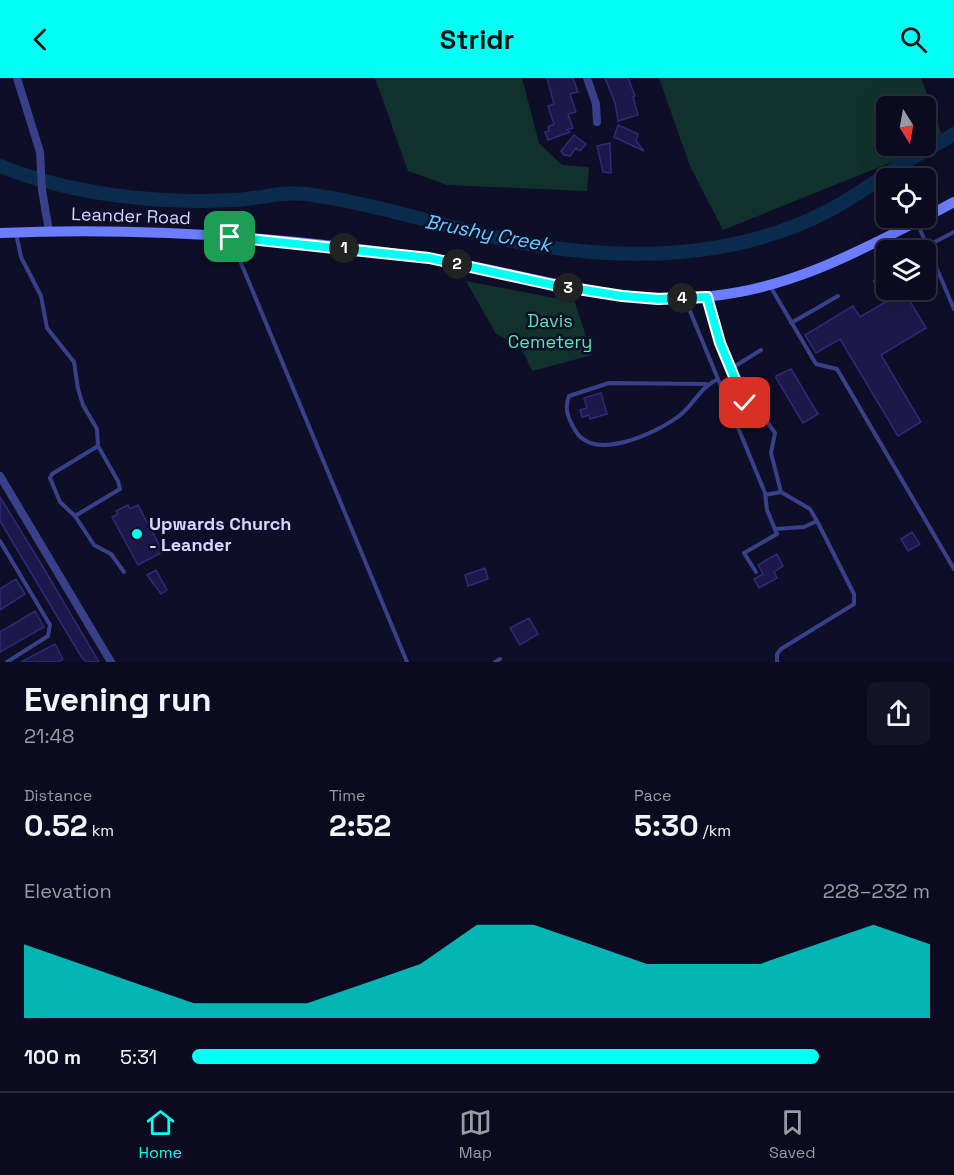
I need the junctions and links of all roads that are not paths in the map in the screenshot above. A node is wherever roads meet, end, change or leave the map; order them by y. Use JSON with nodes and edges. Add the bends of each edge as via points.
{"nodes":[{"id":1,"x":17,"y":78,"type":"edge"},
{"id":2,"x":587,"y":78,"type":"edge"},
{"id":3,"x":597,"y":122,"type":"dead end"},
{"id":4,"x":954,"y":202,"type":"edge"},
{"id":5,"x":936,"y":212,"type":"edge"},
{"id":6,"x":905,"y":228,"type":"edge"},
{"id":7,"x":49,"y":231,"type":"junction"},
{"id":8,"x":0,"y":232,"type":"edge"},
{"id":9,"x":16,"y":232,"type":"junction"},
{"id":10,"x":954,"y":232,"type":"edge"},
{"id":11,"x":230,"y":237,"type":"junction"},
{"id":12,"x":936,"y":241,"type":"edge"},
{"id":13,"x":936,"y":272,"type":"edge"},
{"id":14,"x":770,"y":286,"type":"junction"},
{"id":15,"x":838,"y":296,"type":"dead end"},
{"id":16,"x":707,"y":297,"type":"junction"},
{"id":17,"x":685,"y":298,"type":"junction"},
{"id":18,"x":954,"y":309,"type":"edge"},
{"id":19,"x":792,"y":323,"type":"junction"},
{"id":20,"x":760,"y":350,"type":"dead end"},
{"id":21,"x":732,"y":368,"type":"junction"},
{"id":22,"x":718,"y":379,"type":"junction"},
{"id":23,"x":706,"y":384,"type":"junction"},
{"id":24,"x":98,"y":446,"type":"junction"},
{"id":25,"x":0,"y":476,"type":"edge"},
{"id":26,"x":782,"y":492,"type":"junction"},
{"id":27,"x":765,"y":495,"type":"junction"},
{"id":28,"x":75,"y":516,"type":"junction"},
{"id":29,"x":817,"y":521,"type":"junction"},
{"id":30,"x":775,"y":529,"type":"junction"},
{"id":31,"x":0,"y":541,"type":"edge"},
{"id":32,"x":954,"y":569,"type":"edge"},
{"id":33,"x":123,"y":572,"type":"dead end"},
{"id":34,"x":756,"y":572,"type":"dead end"},
{"id":35,"x":7,"y":662,"type":"edge"},
{"id":36,"x":111,"y":662,"type":"edge"},
{"id":37,"x":407,"y":662,"type":"edge"},
{"id":38,"x":777,"y":662,"type":"edge"}],
"edges":[{"from":1,"to":7,"type":"street","via":[[40,152]]},
{"from":2,"to":3,"type":"street","via":[[596,104]]},
{"from":4,"to":5,"type":"main road","name":"Leander Road"},
{"from":6,"to":14,"type":"main road","name":"Leander Road","via":[[841,261]]},
{"from":7,"to":9,"type":"main road","name":"Leander Road"},
{"from":7,"to":11,"type":"main road","name":"Leander Road","via":[[130,230]]},
{"from":8,"to":9,"type":"main road","name":"Leander Road"},
{"from":9,"to":24,"type":"lane","via":[[21,257],[42,296],[47,328],[74,362],[83,405],[97,429]]},
{"from":10,"to":12,"type":"lane"},
{"from":11,"to":17,"type":"main road","name":"Leander Road","via":[[429,258],[590,292]]},
{"from":11,"to":37,"type":"lane"},
{"from":13,"to":18,"type":"lane"},
{"from":14,"to":16,"type":"main road","name":"Leander Road"},
{"from":14,"to":19,"type":"lane"},
{"from":15,"to":19,"type":"lane"},
{"from":16,"to":17,"type":"main road","name":"Leander Road"},
{"from":16,"to":21,"type":"lane","via":[[720,343]]},
{"from":17,"to":22,"type":"lane"},
{"from":19,"to":32,"type":"lane","via":[[816,364],[837,369]]},
{"from":20,"to":21,"type":"lane"},
{"from":21,"to":26,"type":"lane","via":[[745,403],[761,413],[776,432],[771,453]]},
{"from":22,"to":23,"type":"lane"},
{"from":22,"to":27,"type":"lane"},
{"from":23,"to":23,"type":"lane","via":[[681,415],[606,446],[590,444],[578,435],[565,405],[569,396],[609,383]]},
{"from":24,"to":28,"type":"lane","via":[[120,489]]},
{"from":24,"to":28,"type":"lane","via":[[50,478],[60,502]]},
{"from":25,"to":36,"type":"street"},
{"from":26,"to":27,"type":"lane"},
{"from":26,"to":29,"type":"lane","via":[[810,509]]},
{"from":27,"to":30,"type":"lane"},
{"from":28,"to":33,"type":"lane","via":[[94,544],[111,554]]},
{"from":29,"to":30,"type":"lane","via":[[804,527]]},
{"from":29,"to":38,"type":"lane","via":[[854,594],[854,604],[781,649]]},
{"from":30,"to":34,"type":"lane","via":[[777,534],[772,538],[744,553]]},
{"from":31,"to":35,"type":"lane","via":[[50,625],[48,636]]}]}
